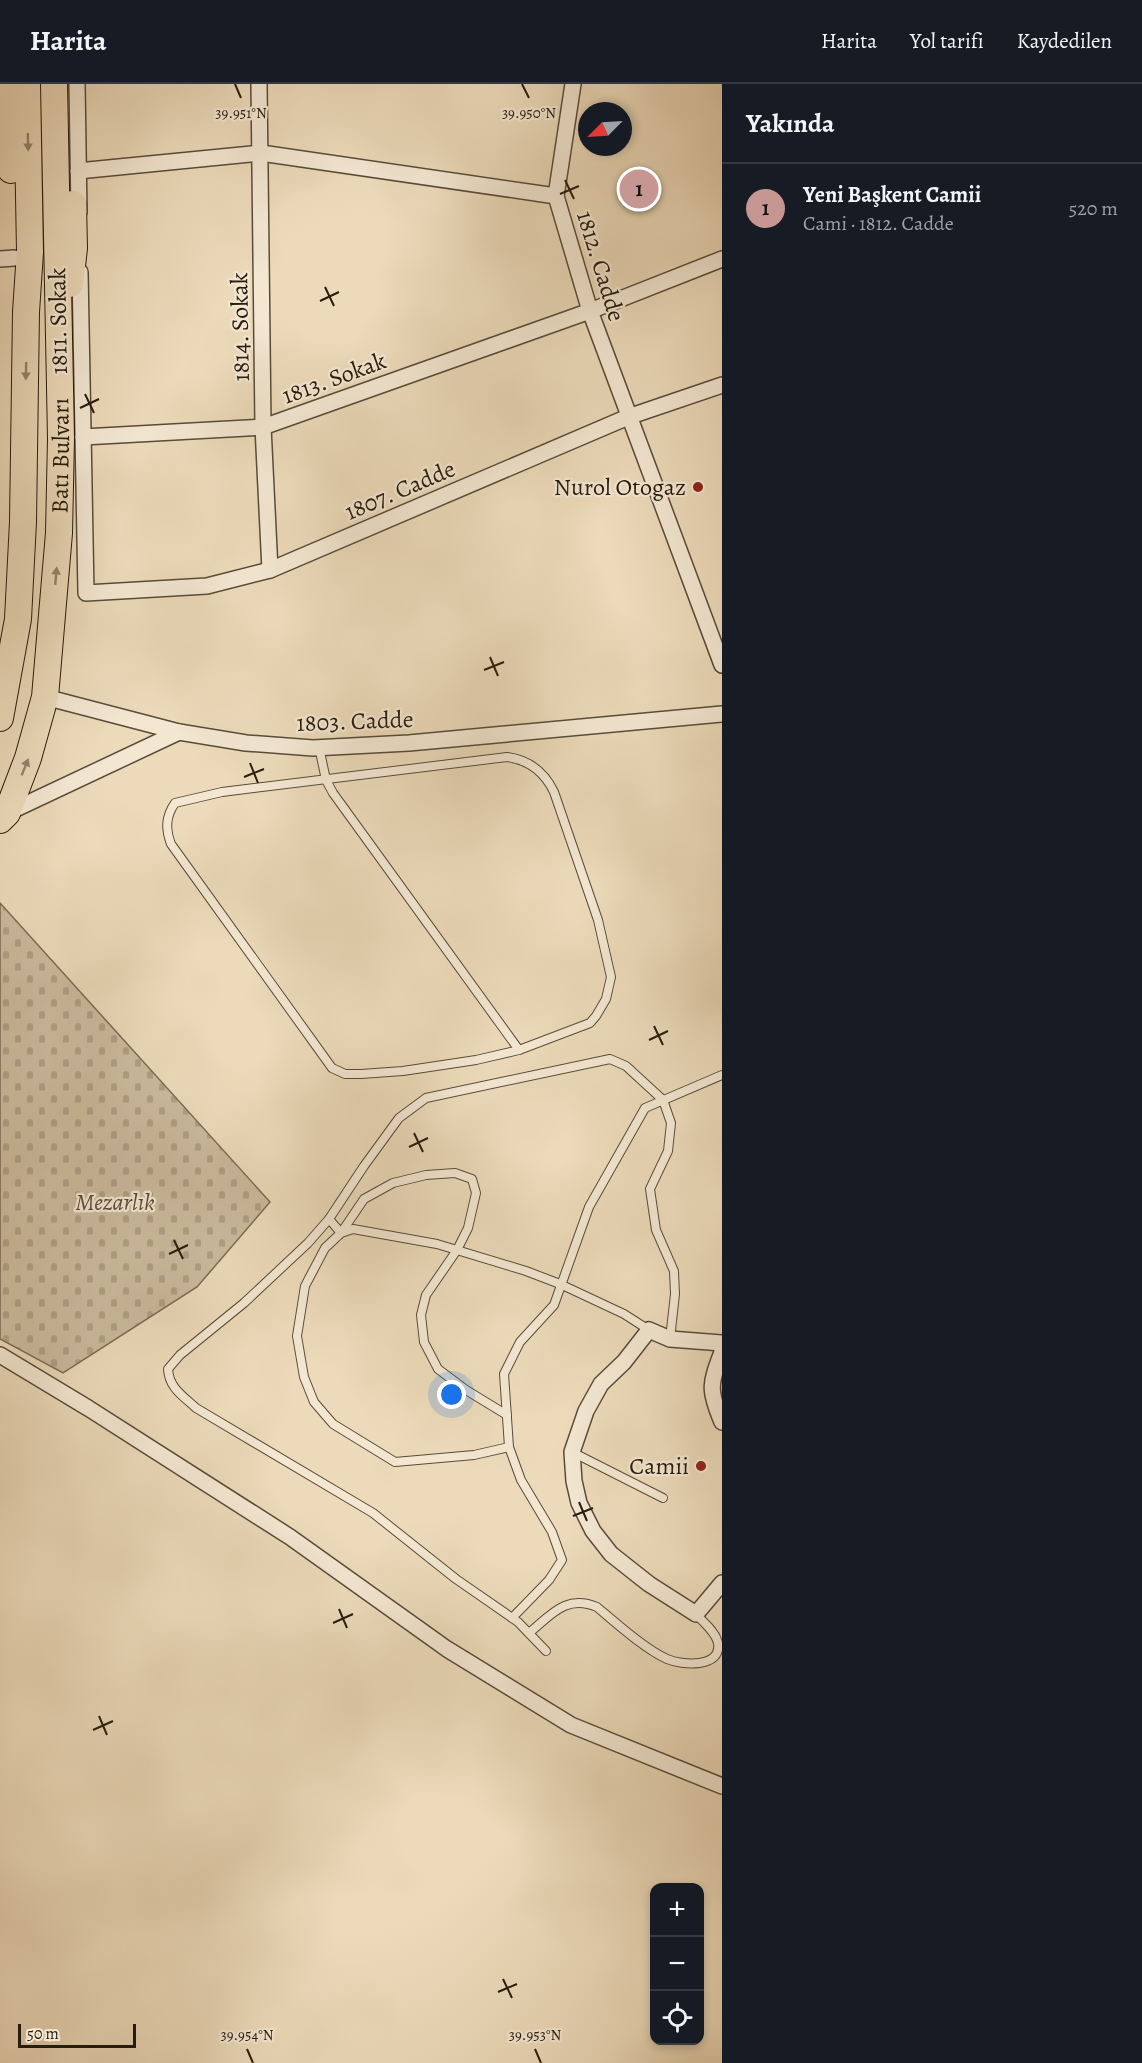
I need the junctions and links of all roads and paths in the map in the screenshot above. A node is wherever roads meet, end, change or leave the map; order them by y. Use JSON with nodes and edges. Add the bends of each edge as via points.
{"nodes":[{"id":1,"x":8,"y":84,"type":"edge"},
{"id":2,"x":27,"y":84,"type":"edge"},
{"id":3,"x":54,"y":84,"type":"edge"},
{"id":4,"x":71,"y":84,"type":"edge"},
{"id":5,"x":77,"y":84,"type":"edge"},
{"id":6,"x":259,"y":84,"type":"edge"},
{"id":7,"x":573,"y":84,"type":"edge"},
{"id":8,"x":261,"y":153,"type":"junction"},
{"id":9,"x":78,"y":171,"type":"junction"},
{"id":10,"x":556,"y":196,"type":"junction"},
{"id":11,"x":15,"y":256,"type":"edge"},
{"id":12,"x":722,"y":259,"type":"edge"},
{"id":13,"x":590,"y":311,"type":"junction"},
{"id":14,"x":59,"y":336,"type":"junction"},
{"id":15,"x":722,"y":385,"type":"edge"},
{"id":16,"x":628,"y":417,"type":"junction"},
{"id":17,"x":263,"y":427,"type":"junction"},
{"id":18,"x":83,"y":436,"type":"junction"},
{"id":19,"x":270,"y":570,"type":"junction"},
{"id":20,"x":86,"y":593,"type":"joint"},
{"id":21,"x":9,"y":617,"type":"edge"},
{"id":22,"x":722,"y":665,"type":"edge"},
{"id":23,"x":45,"y":697,"type":"junction"},
{"id":24,"x":722,"y":714,"type":"edge"},
{"id":25,"x":0,"y":718,"type":"edge"},
{"id":26,"x":179,"y":732,"type":"junction"},
{"id":27,"x":319,"y":747,"type":"junction"},
{"id":28,"x":326,"y":780,"type":"junction"},
{"id":29,"x":3,"y":816,"type":"edge"},
{"id":30,"x":519,"y":1050,"type":"junction"},
{"id":31,"x":722,"y":1075,"type":"edge"},
{"id":32,"x":663,"y":1100,"type":"junction"},
{"id":33,"x":329,"y":1219,"type":"junction"},
{"id":34,"x":341,"y":1233,"type":"junction"},
{"id":35,"x":458,"y":1250,"type":"junction"},
{"id":36,"x":560,"y":1284,"type":"junction"},
{"id":37,"x":649,"y":1330,"type":"junction"},
{"id":38,"x":670,"y":1339,"type":"junction"},
{"id":39,"x":722,"y":1342,"type":"edge"},
{"id":40,"x":722,"y":1352,"type":"edge"},
{"id":41,"x":0,"y":1355,"type":"edge"},
{"id":42,"x":507,"y":1415,"type":"junction"},
{"id":43,"x":722,"y":1422,"type":"edge"},
{"id":44,"x":509,"y":1447,"type":"junction"},
{"id":45,"x":572,"y":1452,"type":"junction"},
{"id":46,"x":663,"y":1498,"type":"dead end"},
{"id":47,"x":722,"y":1583,"type":"edge"},
{"id":48,"x":696,"y":1614,"type":"junction"},
{"id":49,"x":512,"y":1618,"type":"junction"},
{"id":50,"x":529,"y":1633,"type":"junction"},
{"id":51,"x":546,"y":1651,"type":"dead end"},
{"id":52,"x":722,"y":1786,"type":"edge"}],
"edges":[{"from":1,"to":11,"type":"main road"},
{"from":2,"to":11,"type":"main road","name":"Batı Bulvarı","one_way":true},
{"from":3,"to":14,"type":"main road","name":"Batı Bulvarı"},
{"from":4,"to":14,"type":"main road","via":[[74,248],[66,328]]},
{"from":5,"to":9,"type":"street","name":"1811. Sokak"},
{"from":6,"to":8,"type":"street","name":"1814. Sokak"},
{"from":7,"to":10,"type":"street"},
{"from":8,"to":9,"type":"street","name":"1812. Cadde"},
{"from":8,"to":10,"type":"street","name":"1812. Cadde"},
{"from":8,"to":17,"type":"street","name":"1814. Sokak"},
{"from":9,"to":18,"type":"street","name":"1811. Sokak"},
{"from":10,"to":13,"type":"street","name":"1812. Cadde"},
{"from":11,"to":21,"type":"main road","name":"Batı Bulvarı","one_way":true,"via":[[26,312],[23,522]]},
{"from":12,"to":13,"type":"street","name":"1813. Sokak"},
{"from":13,"to":16,"type":"street","name":"1812. Cadde"},
{"from":13,"to":17,"type":"street","name":"1813. Sokak"},
{"from":23,"to":14,"type":"main road","name":"Batı Bulvarı","one_way":true,"via":[[59,533]]},
{"from":15,"to":16,"type":"street","name":"1807. Cadde"},
{"from":16,"to":19,"type":"street","name":"1807. Cadde"},
{"from":16,"to":22,"type":"street","name":"1812. Cadde"},
{"from":17,"to":18,"type":"street","name":"1813. Sokak"},
{"from":17,"to":19,"type":"street","name":"1814. Sokak"},
{"from":18,"to":20,"type":"street","name":"1811. Sokak"},
{"from":19,"to":20,"type":"street","name":"1807. Cadde","via":[[207,586]]},
{"from":21,"to":25,"type":"main road","name":"Batı Bulvarı"},
{"from":23,"to":26,"type":"street","name":"1803. Cadde"},
{"from":29,"to":23,"type":"main road","name":"Batı Bulvarı","one_way":true,"via":[[28,758]]},
{"from":24,"to":27,"type":"street","name":"1803. Cadde","via":[[409,743]]},
{"from":26,"to":27,"type":"street","name":"1803. Cadde","via":[[246,743]]},
{"from":26,"to":29,"type":"street"},
{"from":27,"to":28,"type":"lane"},
{"from":28,"to":30,"type":"lane"},
{"from":28,"to":30,"type":"lane","via":[[507,758],[527,762],[543,774],[554,792],[598,921],[611,977],[606,999],[590,1023]]},
{"from":28,"to":30,"type":"lane","via":[[222,792],[176,803],[167,818],[171,844],[332,1068],[345,1074],[403,1071]]},
{"from":31,"to":32,"type":"lane"},
{"from":32,"to":33,"type":"lane","via":[[626,1066],[610,1059],[426,1098],[399,1118]]},
{"from":32,"to":36,"type":"lane","via":[[645,1108],[626,1139],[589,1208]]},
{"from":32,"to":38,"type":"lane","via":[[671,1123],[668,1151],[650,1189],[656,1230],[674,1271]]},
{"from":33,"to":34,"type":"lane"},
{"from":33,"to":49,"type":"lane","via":[[244,1303],[180,1355],[168,1369],[168,1378],[196,1408],[373,1514]]},
{"from":34,"to":35,"type":"lane","via":[[354,1229]]},
{"from":34,"to":35,"type":"lane","via":[[364,1199],[393,1183],[455,1173],[472,1179],[476,1193]]},
{"from":34,"to":44,"type":"lane","via":[[325,1248],[304,1286],[297,1336],[304,1377],[314,1401],[333,1424],[395,1462],[474,1455]]},
{"from":35,"to":36,"type":"lane"},
{"from":35,"to":42,"type":"lane","via":[[426,1295],[422,1315],[424,1342],[438,1370]]},
{"from":36,"to":37,"type":"lane"},
{"from":36,"to":42,"type":"lane","via":[[554,1305],[520,1342],[504,1374]]},
{"from":37,"to":38,"type":"street"},
{"from":37,"to":45,"type":"street","via":[[601,1384],[586,1411]]},
{"from":38,"to":39,"type":"street"},
{"from":40,"to":43,"type":"street","via":[[711,1382]]},
{"from":41,"to":52,"type":"street","via":[[290,1537],[447,1649],[571,1725]]},
{"from":42,"to":44,"type":"lane"},
{"from":44,"to":49,"type":"lane","via":[[521,1480],[552,1532],[562,1560],[549,1580]]},
{"from":45,"to":46,"type":"lane"},
{"from":45,"to":48,"type":"street","via":[[579,1503],[593,1531],[611,1554]]},
{"from":47,"to":48,"type":"street"},
{"from":48,"to":50,"type":"lane","via":[[716,1637],[718,1648],[709,1661],[695,1664],[660,1656],[597,1607],[579,1602],[565,1605]]},
{"from":49,"to":50,"type":"lane"},
{"from":50,"to":51,"type":"lane"}]}
